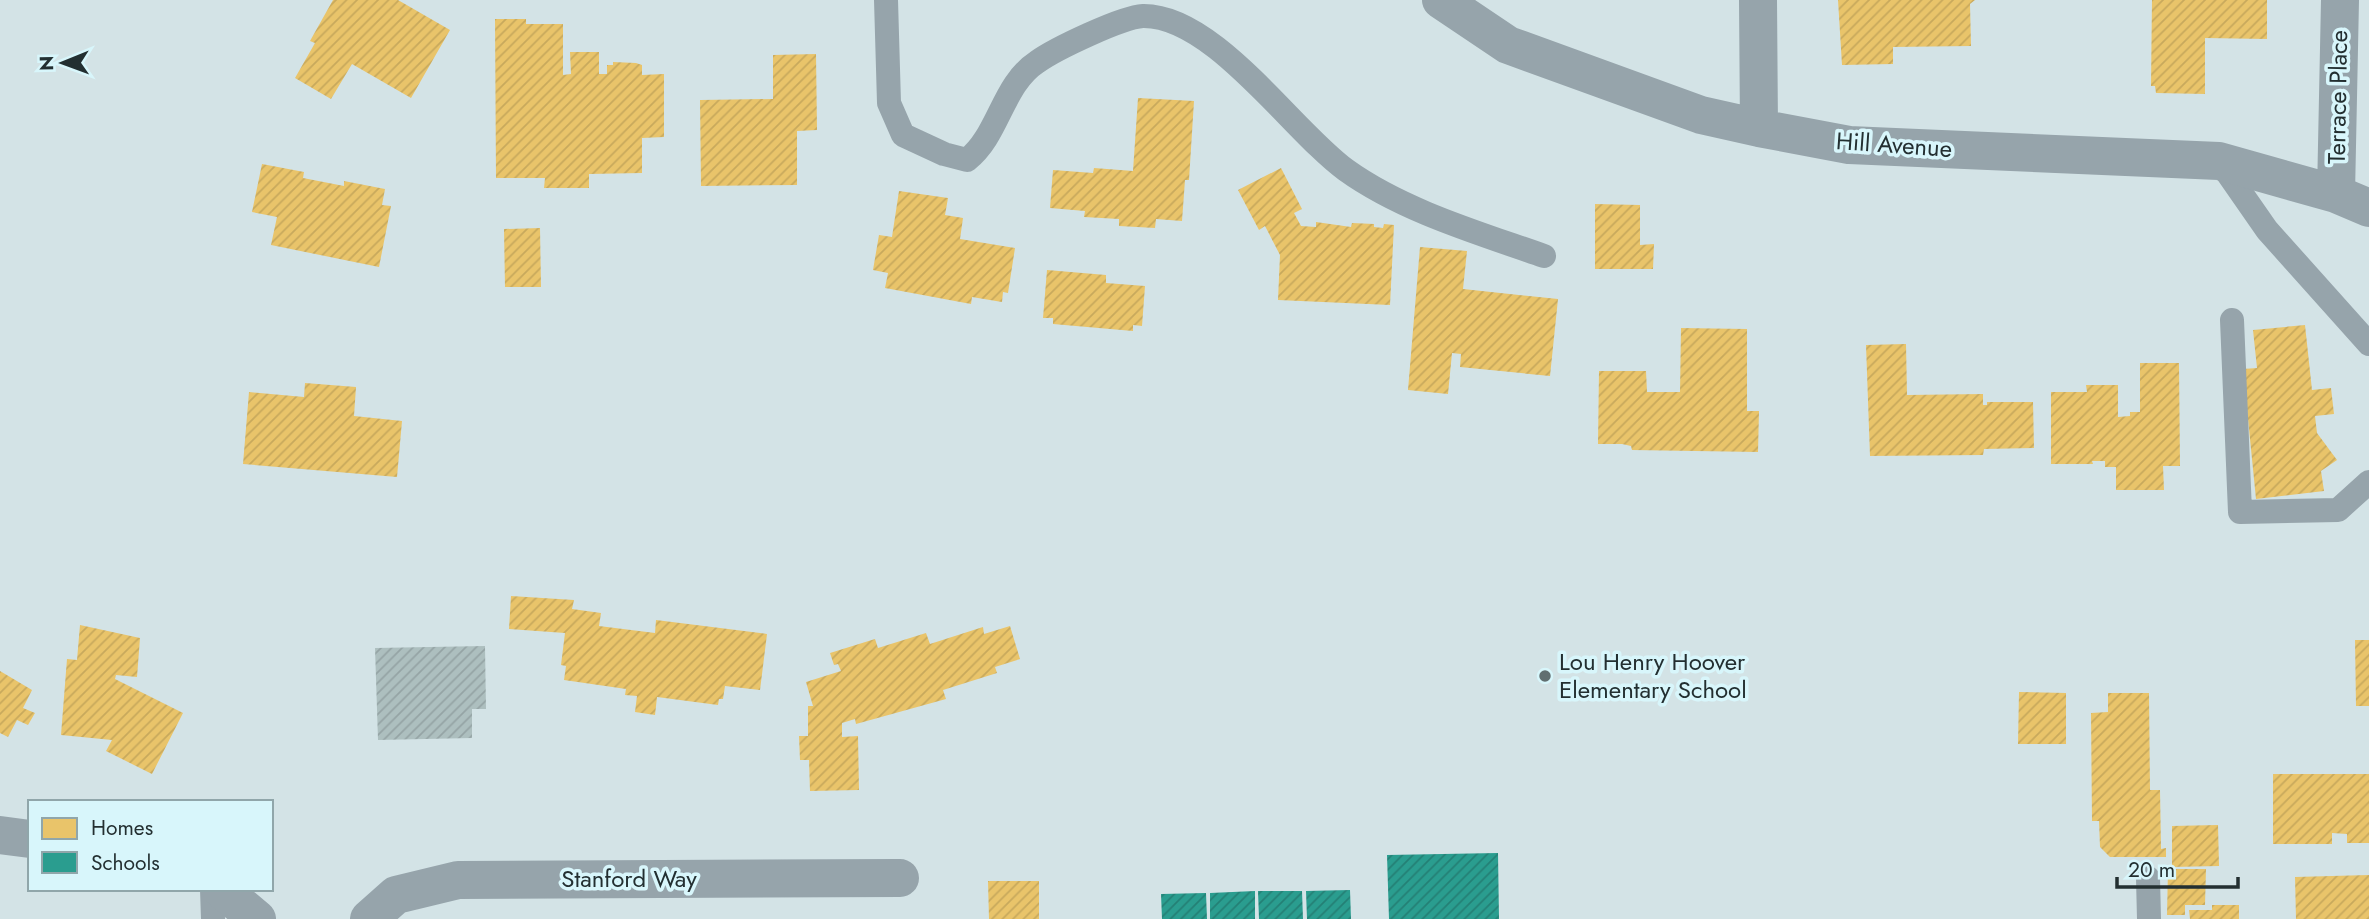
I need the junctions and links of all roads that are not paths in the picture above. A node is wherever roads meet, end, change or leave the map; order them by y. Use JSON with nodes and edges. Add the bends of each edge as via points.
{"nodes":[{"id":1,"x":886,"y":0,"type":"edge"},
{"id":2,"x":1441,"y":0,"type":"edge"},
{"id":3,"x":1758,"y":0,"type":"edge"},
{"id":4,"x":2340,"y":0,"type":"edge"},
{"id":5,"x":1759,"y":128,"type":"junction"},
{"id":6,"x":2220,"y":161,"type":"junction"},
{"id":7,"x":2353,"y":201,"type":"edge"},
{"id":8,"x":1545,"y":256,"type":"dead end"},
{"id":9,"x":2232,"y":320,"type":"dead end"},
{"id":10,"x":2369,"y":344,"type":"edge"},
{"id":11,"x":2369,"y":482,"type":"edge"},
{"id":12,"x":0,"y":835,"type":"edge"},
{"id":13,"x":28,"y":839,"type":"edge"},
{"id":14,"x":900,"y":878,"type":"dead end"},
{"id":15,"x":2148,"y":878,"type":"dead end"},
{"id":16,"x":212,"y":891,"type":"edge"},
{"id":17,"x":223,"y":891,"type":"edge"},
{"id":18,"x":213,"y":919,"type":"edge"},
{"id":19,"x":257,"y":919,"type":"edge"},
{"id":20,"x":369,"y":919,"type":"edge"},
{"id":21,"x":2148,"y":919,"type":"edge"}],
"edges":[{"from":1,"to":8,"type":"lane","via":[[889,103],[903,135],[944,154],[967,160],[982,148],[1010,92],[1035,63],[1096,32],[1143,16],[1186,26],[1238,67],[1346,170],[1432,217]]},
{"from":2,"to":5,"type":"street","name":"Hill Avenue","via":[[1508,45],[1700,115]]},
{"from":3,"to":5,"type":"street"},
{"from":4,"to":7,"type":"street","name":"Terrace Place"},
{"from":5,"to":6,"type":"street","name":"Hill Avenue","via":[[1849,145]]},
{"from":6,"to":7,"type":"street","name":"Hill Avenue"},
{"from":6,"to":10,"type":"lane","via":[[2267,230]]},
{"from":9,"to":11,"type":"lane","via":[[2240,512],[2338,510]]},
{"from":12,"to":13,"type":"street"},
{"from":14,"to":20,"type":"street","name":"Stanford Way","via":[[458,880],[396,895]]},
{"from":15,"to":21,"type":"lane"},
{"from":16,"to":18,"type":"lane"},
{"from":17,"to":19,"type":"street"}]}
